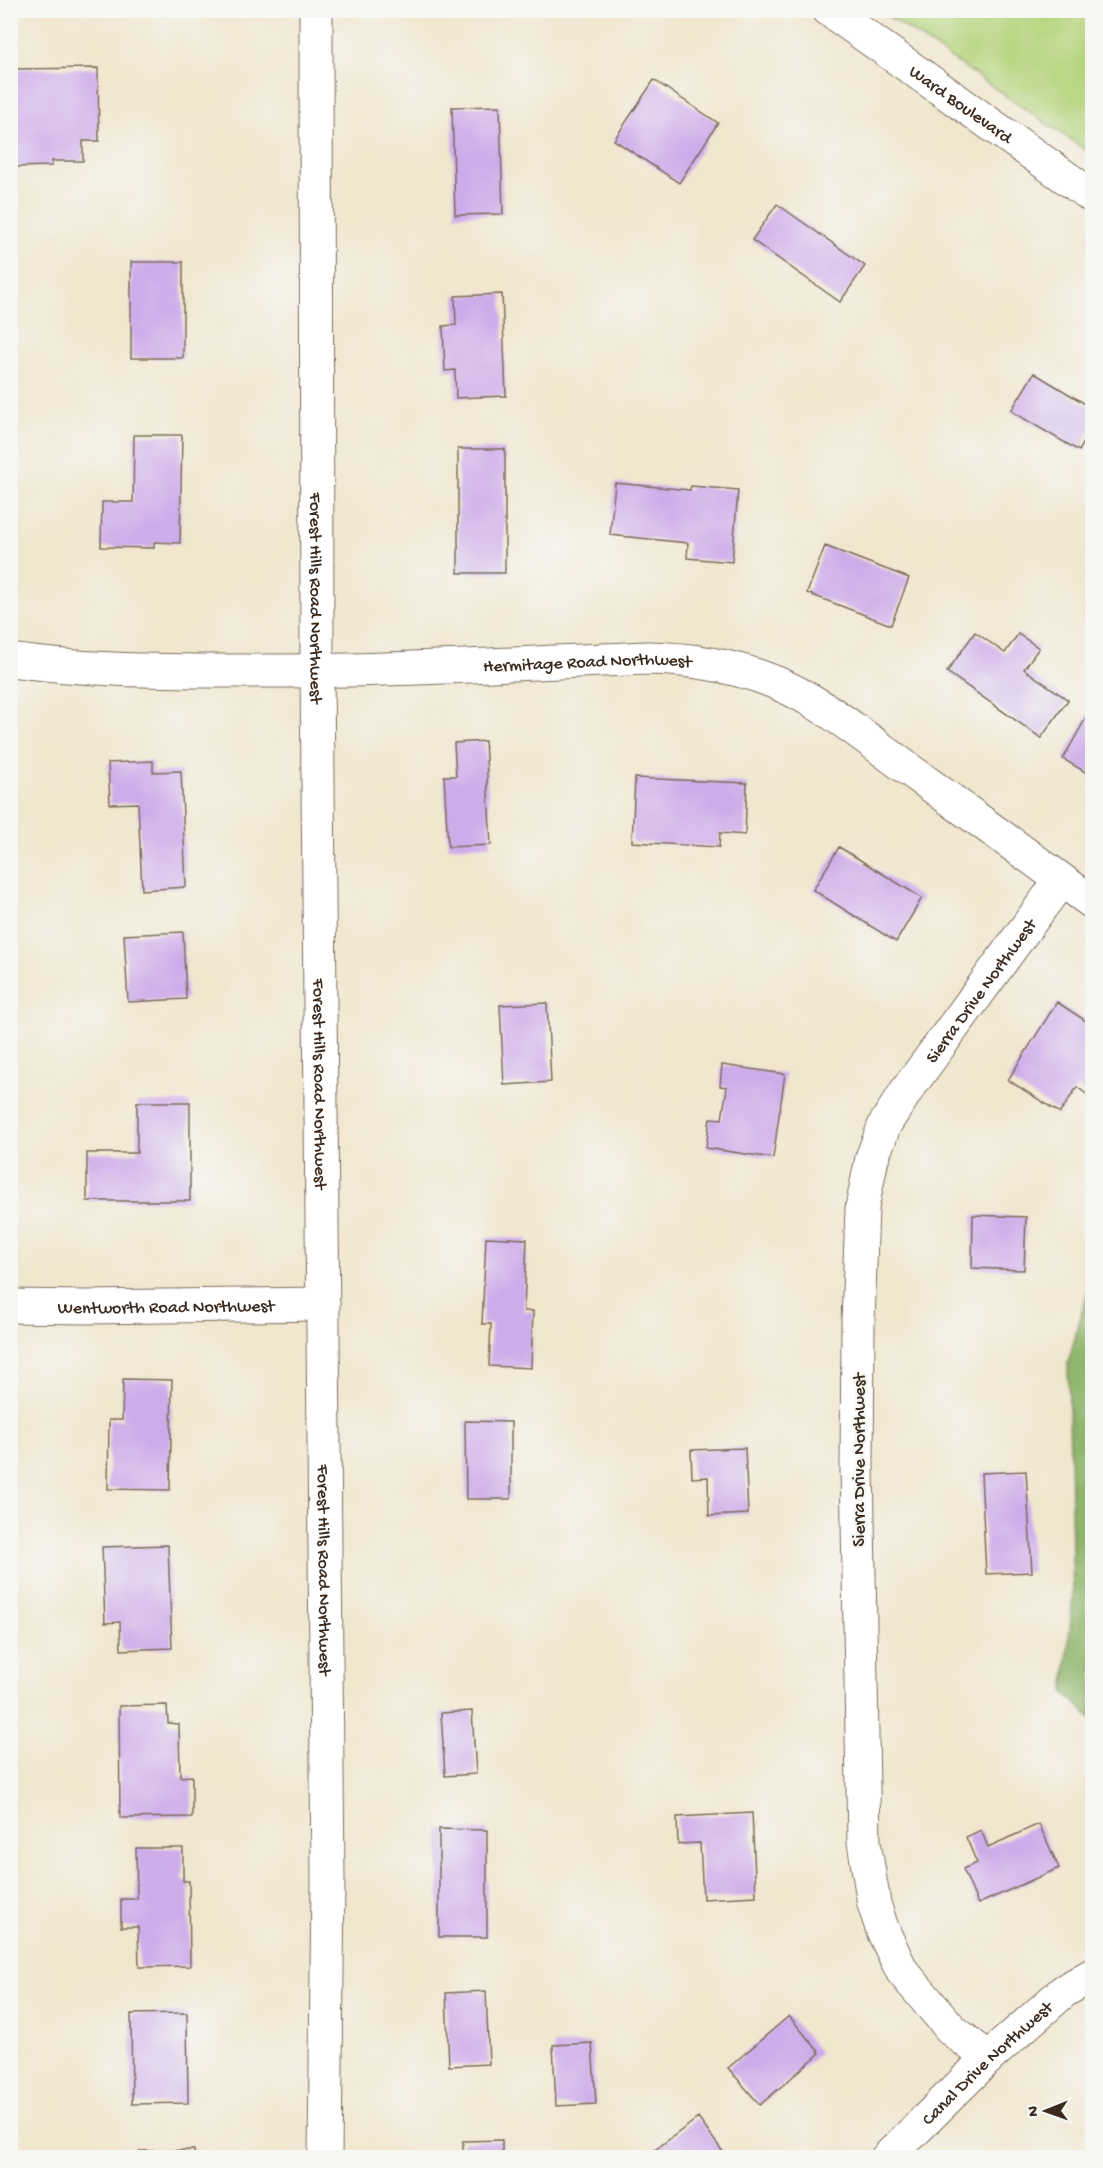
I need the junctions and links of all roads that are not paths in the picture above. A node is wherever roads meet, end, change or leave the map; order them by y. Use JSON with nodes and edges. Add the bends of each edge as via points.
{"nodes":[{"id":1,"x":316,"y":10,"type":"edge"},
{"id":2,"x":829,"y":10,"type":"edge"},
{"id":3,"x":1092,"y":196,"type":"edge"},
{"id":4,"x":10,"y":660,"type":"edge"},
{"id":5,"x":317,"y":672,"type":"junction"},
{"id":6,"x":1061,"y":880,"type":"junction"},
{"id":7,"x":1092,"y":902,"type":"edge"},
{"id":8,"x":323,"y":1304,"type":"junction"},
{"id":9,"x":10,"y":1306,"type":"edge"},
{"id":10,"x":1092,"y":1975,"type":"edge"},
{"id":11,"x":988,"y":2058,"type":"junction"},
{"id":12,"x":325,"y":2157,"type":"edge"},
{"id":13,"x":886,"y":2157,"type":"edge"}],
"edges":[{"from":1,"to":5,"type":"street","name":"Forest Hills Road Northwest"},
{"from":2,"to":3,"type":"street","name":"Ward Boulevard"},
{"from":4,"to":5,"type":"street","name":"Hermitage Road Northwest","via":[[146,671]]},
{"from":5,"to":6,"type":"street","name":"Hermitage Road Northwest","via":[[649,658],[691,659],[726,666],[798,692]]},
{"from":5,"to":8,"type":"street","name":"Forest Hills Road Northwest"},
{"from":6,"to":7,"type":"street","name":"Hermitage Road Northwest"},
{"from":6,"to":11,"type":"street","name":"Sierra Drive Northwest","via":[[885,1124],[872,1158],[862,1208],[857,1467],[864,1842],[874,1904],[902,1971],[952,2030]]},
{"from":8,"to":9,"type":"street","name":"Wentworth Road Northwest"},
{"from":8,"to":12,"type":"street","name":"Forest Hills Road Northwest","via":[[328,1867]]},
{"from":10,"to":11,"type":"street","name":"Canal Drive Northwest","via":[[1064,1991]]},
{"from":11,"to":13,"type":"street","name":"Canal Drive Northwest"}]}
